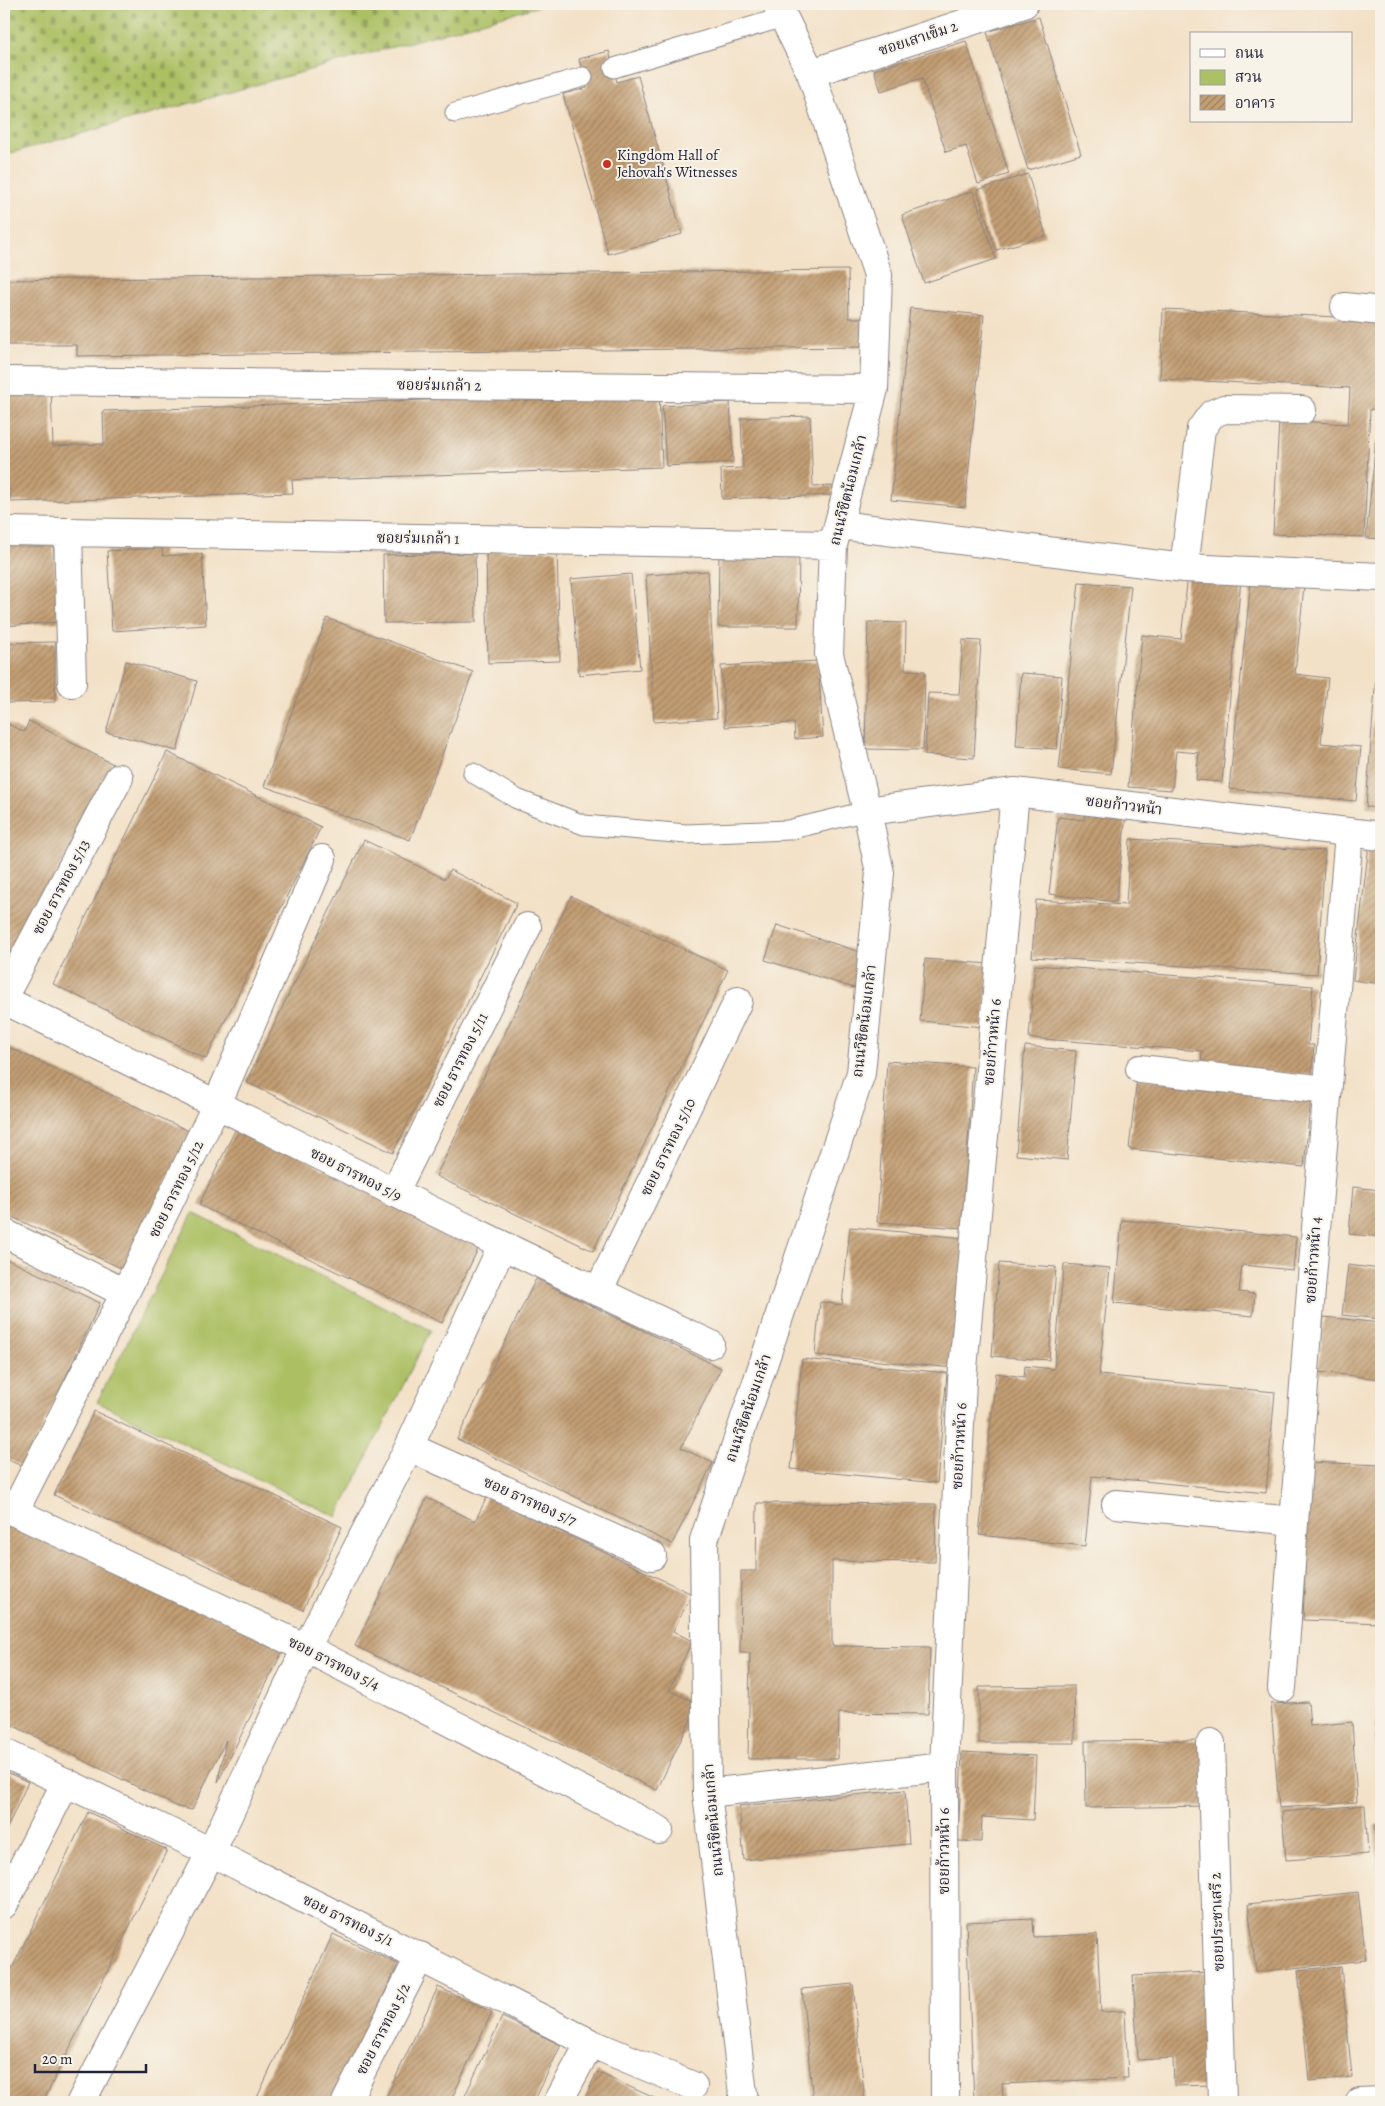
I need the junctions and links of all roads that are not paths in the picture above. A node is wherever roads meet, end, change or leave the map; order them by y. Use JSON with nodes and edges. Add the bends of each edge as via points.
{"nodes":[{"id":1,"x":1024,"y":4,"type":"edge"},
{"id":2,"x":781,"y":10,"type":"edge"},
{"id":3,"x":614,"y":68,"type":"dead end"},
{"id":4,"x":811,"y":73,"type":"junction"},
{"id":5,"x":583,"y":77,"type":"dead end"},
{"id":6,"x":455,"y":113,"type":"dead end"},
{"id":7,"x":1345,"y":307,"type":"dead end"},
{"id":8,"x":1381,"y":311,"type":"edge"},
{"id":9,"x":4,"y":381,"type":"edge"},
{"id":10,"x":874,"y":390,"type":"junction"},
{"id":11,"x":1302,"y":410,"type":"dead end"},
{"id":12,"x":4,"y":531,"type":"edge"},
{"id":13,"x":68,"y":532,"type":"junction"},
{"id":14,"x":836,"y":535,"type":"junction"},
{"id":15,"x":1184,"y":568,"type":"junction"},
{"id":16,"x":1381,"y":577,"type":"edge"},
{"id":17,"x":72,"y":683,"type":"dead end"},
{"id":18,"x":473,"y":773,"type":"dead end"},
{"id":19,"x":119,"y":778,"type":"dead end"},
{"id":20,"x":1015,"y":792,"type":"junction"},
{"id":21,"x":867,"y":810,"type":"junction"},
{"id":22,"x":1349,"y":833,"type":"junction"},
{"id":23,"x":1381,"y":836,"type":"edge"},
{"id":24,"x":322,"y":859,"type":"dead end"},
{"id":25,"x":527,"y":927,"type":"dead end"},
{"id":26,"x":4,"y":998,"type":"edge"},
{"id":27,"x":738,"y":1001,"type":"dead end"},
{"id":28,"x":1140,"y":1069,"type":"dead end"},
{"id":29,"x":1327,"y":1090,"type":"junction"},
{"id":30,"x":217,"y":1104,"type":"junction"},
{"id":31,"x":394,"y":1193,"type":"junction"},
{"id":32,"x":4,"y":1233,"type":"edge"},
{"id":33,"x":502,"y":1246,"type":"junction"},
{"id":34,"x":598,"y":1292,"type":"junction"},
{"id":35,"x":125,"y":1293,"type":"junction"},
{"id":36,"x":710,"y":1344,"type":"dead end"},
{"id":37,"x":409,"y":1447,"type":"junction"},
{"id":38,"x":1116,"y":1504,"type":"dead end"},
{"id":39,"x":9,"y":1509,"type":"edge"},
{"id":40,"x":1294,"y":1521,"type":"junction"},
{"id":41,"x":652,"y":1556,"type":"dead end"},
{"id":42,"x":306,"y":1648,"type":"junction"},
{"id":43,"x":1282,"y":1688,"type":"dead end"},
{"id":44,"x":1211,"y":1743,"type":"dead end"},
{"id":45,"x":4,"y":1753,"type":"edge"},
{"id":46,"x":944,"y":1767,"type":"junction"},
{"id":47,"x":66,"y":1782,"type":"junction"},
{"id":48,"x":707,"y":1793,"type":"junction"},
{"id":49,"x":659,"y":1830,"type":"dead end"},
{"id":50,"x":212,"y":1852,"type":"junction"},
{"id":51,"x":4,"y":1904,"type":"edge"},
{"id":52,"x":420,"y":1956,"type":"junction"},
{"id":53,"x":590,"y":2042,"type":"junction"},
{"id":54,"x":693,"y":2086,"type":"dead end"},
{"id":55,"x":1381,"y":2101,"type":"edge"},
{"id":56,"x":82,"y":2102,"type":"edge"},
{"id":57,"x":346,"y":2102,"type":"edge"},
{"id":58,"x":558,"y":2102,"type":"edge"},
{"id":59,"x":744,"y":2102,"type":"edge"},
{"id":60,"x":945,"y":2102,"type":"edge"},
{"id":61,"x":1222,"y":2102,"type":"edge"},
{"id":62,"x":1360,"y":2102,"type":"edge"}],
"edges":[{"from":1,"to":4,"type":"street","name":"ซอยเสาเข็ม 2"},
{"from":2,"to":3,"type":"lane"},
{"from":2,"to":4,"type":"street","name":"ถนนวิชิตน้อมเกล้า"},
{"from":4,"to":10,"type":"street","name":"ถนนวิชิตน้อมเกล้า","via":[[878,275]]},
{"from":5,"to":6,"type":"lane"},
{"from":7,"to":8,"type":"street"},
{"from":9,"to":10,"type":"street","name":"ซอยร่มเกล้า 2"},
{"from":10,"to":14,"type":"street","name":"ถนนวิชิตน้อมเกล้า"},
{"from":11,"to":15,"type":"street","via":[[1224,409],[1212,414],[1202,429]]},
{"from":12,"to":13,"type":"street","name":"ซอยร่มเกล้า 1"},
{"from":13,"to":14,"type":"street","name":"ซอยร่มเกล้า 1"},
{"from":13,"to":17,"type":"street"},
{"from":14,"to":15,"type":"street","name":"ซอยร่มเกล้า 1"},
{"from":14,"to":21,"type":"street","name":"ถนนวิชิตน้อมเกล้า","via":[[829,654]]},
{"from":15,"to":16,"type":"street","name":"ซอยร่มเกล้า 1"},
{"from":18,"to":21,"type":"lane","via":[[517,800],[593,826],[686,834],[788,830]]},
{"from":19,"to":26,"type":"street","name":"ซอย ธารทอง 5/13"},
{"from":20,"to":21,"type":"street","name":"ซอยก้าวหน้า"},
{"from":20,"to":22,"type":"street","name":"ซอยก้าวหน้า"},
{"from":20,"to":46,"type":"street","name":"ซอยก้าวหน้า 6","via":[[962,1380]]},
{"from":21,"to":48,"type":"street","name":"ถนนวิชิตน้อมเกล้า","via":[[880,873],[861,1073],[704,1540]]},
{"from":22,"to":23,"type":"street","name":"ซอยก้าวหน้า"},
{"from":22,"to":29,"type":"street","name":"ซอยก้าวหน้า 4"},
{"from":24,"to":30,"type":"street","name":"ซอย ธารทอง 5/12"},
{"from":25,"to":31,"type":"street","name":"ซอย ธารทอง 5/11"},
{"from":26,"to":30,"type":"street","name":"ซอย ธารทอง 5/9"},
{"from":27,"to":34,"type":"street","name":"ซอย ธารทอง 5/10"},
{"from":28,"to":29,"type":"street"},
{"from":29,"to":40,"type":"street","name":"ซอยก้าวหน้า 4"},
{"from":30,"to":31,"type":"street","name":"ซอย ธารทอง 5/9"},
{"from":30,"to":35,"type":"street","name":"ซอย ธารทอง 5/12"},
{"from":31,"to":33,"type":"street","name":"ซอย ธารทอง 5/9"},
{"from":32,"to":35,"type":"street"},
{"from":33,"to":34,"type":"street","name":"ซอย ธารทอง 5/9"},
{"from":33,"to":37,"type":"street"},
{"from":34,"to":36,"type":"street","name":"ซอย ธารทอง 5/9"},
{"from":35,"to":39,"type":"street","name":"ซอย ธารทอง 5/12"},
{"from":37,"to":41,"type":"street","name":"ซอย ธารทอง 5/7"},
{"from":37,"to":42,"type":"street"},
{"from":38,"to":40,"type":"street"},
{"from":39,"to":42,"type":"street","name":"ซอย ธารทอง 5/4"},
{"from":40,"to":43,"type":"street","name":"ซอยก้าวหน้า 4"},
{"from":42,"to":49,"type":"street","name":"ซอย ธารทอง 5/4"},
{"from":42,"to":50,"type":"street"},
{"from":44,"to":61,"type":"street","name":"ซอยประชาเสรี 2"},
{"from":45,"to":47,"type":"street","name":"ซอย ธารทอง 5/1"},
{"from":46,"to":48,"type":"street"},
{"from":46,"to":60,"type":"street","name":"ซอยก้าวหน้า 6"},
{"from":47,"to":50,"type":"street","name":"ซอย ธารทอง 5/1"},
{"from":47,"to":51,"type":"street"},
{"from":48,"to":59,"type":"street","name":"ถนนวิชิตน้อมเกล้า"},
{"from":50,"to":52,"type":"street","name":"ซอย ธารทอง 5/1"},
{"from":50,"to":56,"type":"street"},
{"from":52,"to":53,"type":"street","name":"ซอย ธารทอง 5/1"},
{"from":52,"to":57,"type":"street","name":"ซอย ธารทอง 5/2"},
{"from":53,"to":54,"type":"street","name":"ซอย ธารทอง 5/1"},
{"from":53,"to":58,"type":"street"},
{"from":55,"to":62,"type":"street"}]}
